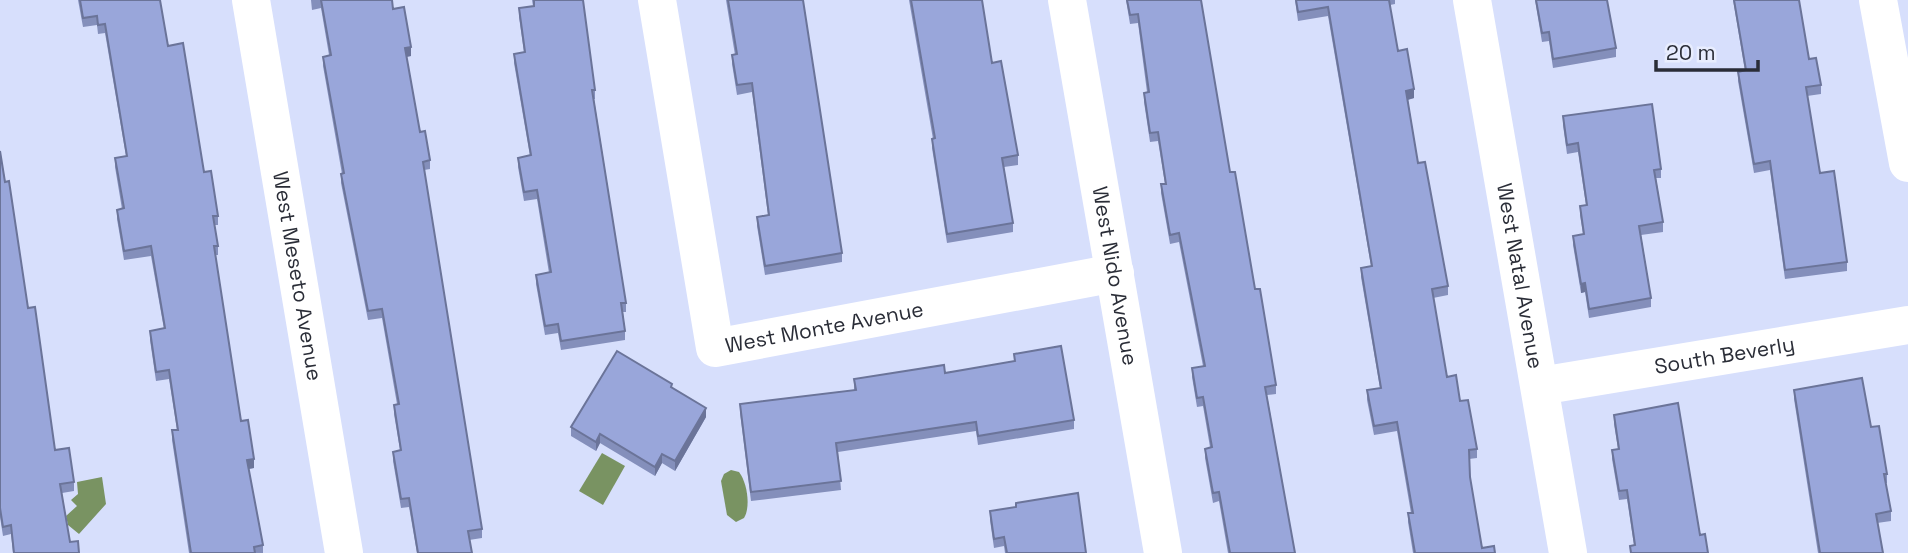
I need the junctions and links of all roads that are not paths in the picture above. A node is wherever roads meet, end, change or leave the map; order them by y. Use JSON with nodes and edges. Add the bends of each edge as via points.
{"nodes":[{"id":1,"x":251,"y":0,"type":"edge"},
{"id":2,"x":657,"y":0,"type":"edge"},
{"id":3,"x":1067,"y":0,"type":"edge"},
{"id":4,"x":1472,"y":0,"type":"edge"},
{"id":5,"x":1878,"y":0,"type":"edge"},
{"id":6,"x":1908,"y":163,"type":"edge"},
{"id":7,"x":1115,"y":273,"type":"junction"},
{"id":8,"x":1908,"y":325,"type":"edge"},
{"id":9,"x":1540,"y":386,"type":"junction"},
{"id":10,"x":344,"y":553,"type":"edge"},
{"id":11,"x":1163,"y":553,"type":"edge"},
{"id":12,"x":1568,"y":553,"type":"edge"}],
"edges":[{"from":1,"to":10,"type":"street","name":"West Meseto Avenue"},
{"from":2,"to":7,"type":"street","name":"West Monte Avenue","via":[[715,348]]},
{"from":3,"to":7,"type":"street","name":"West Nido Avenue"},
{"from":4,"to":9,"type":"street","name":"West Natal Avenue"},
{"from":5,"to":6,"type":"street"},
{"from":7,"to":11,"type":"street","name":"West Nido Avenue"},
{"from":8,"to":9,"type":"street","name":"South Beverly"},
{"from":9,"to":12,"type":"street","name":"West Natal Avenue"}]}
